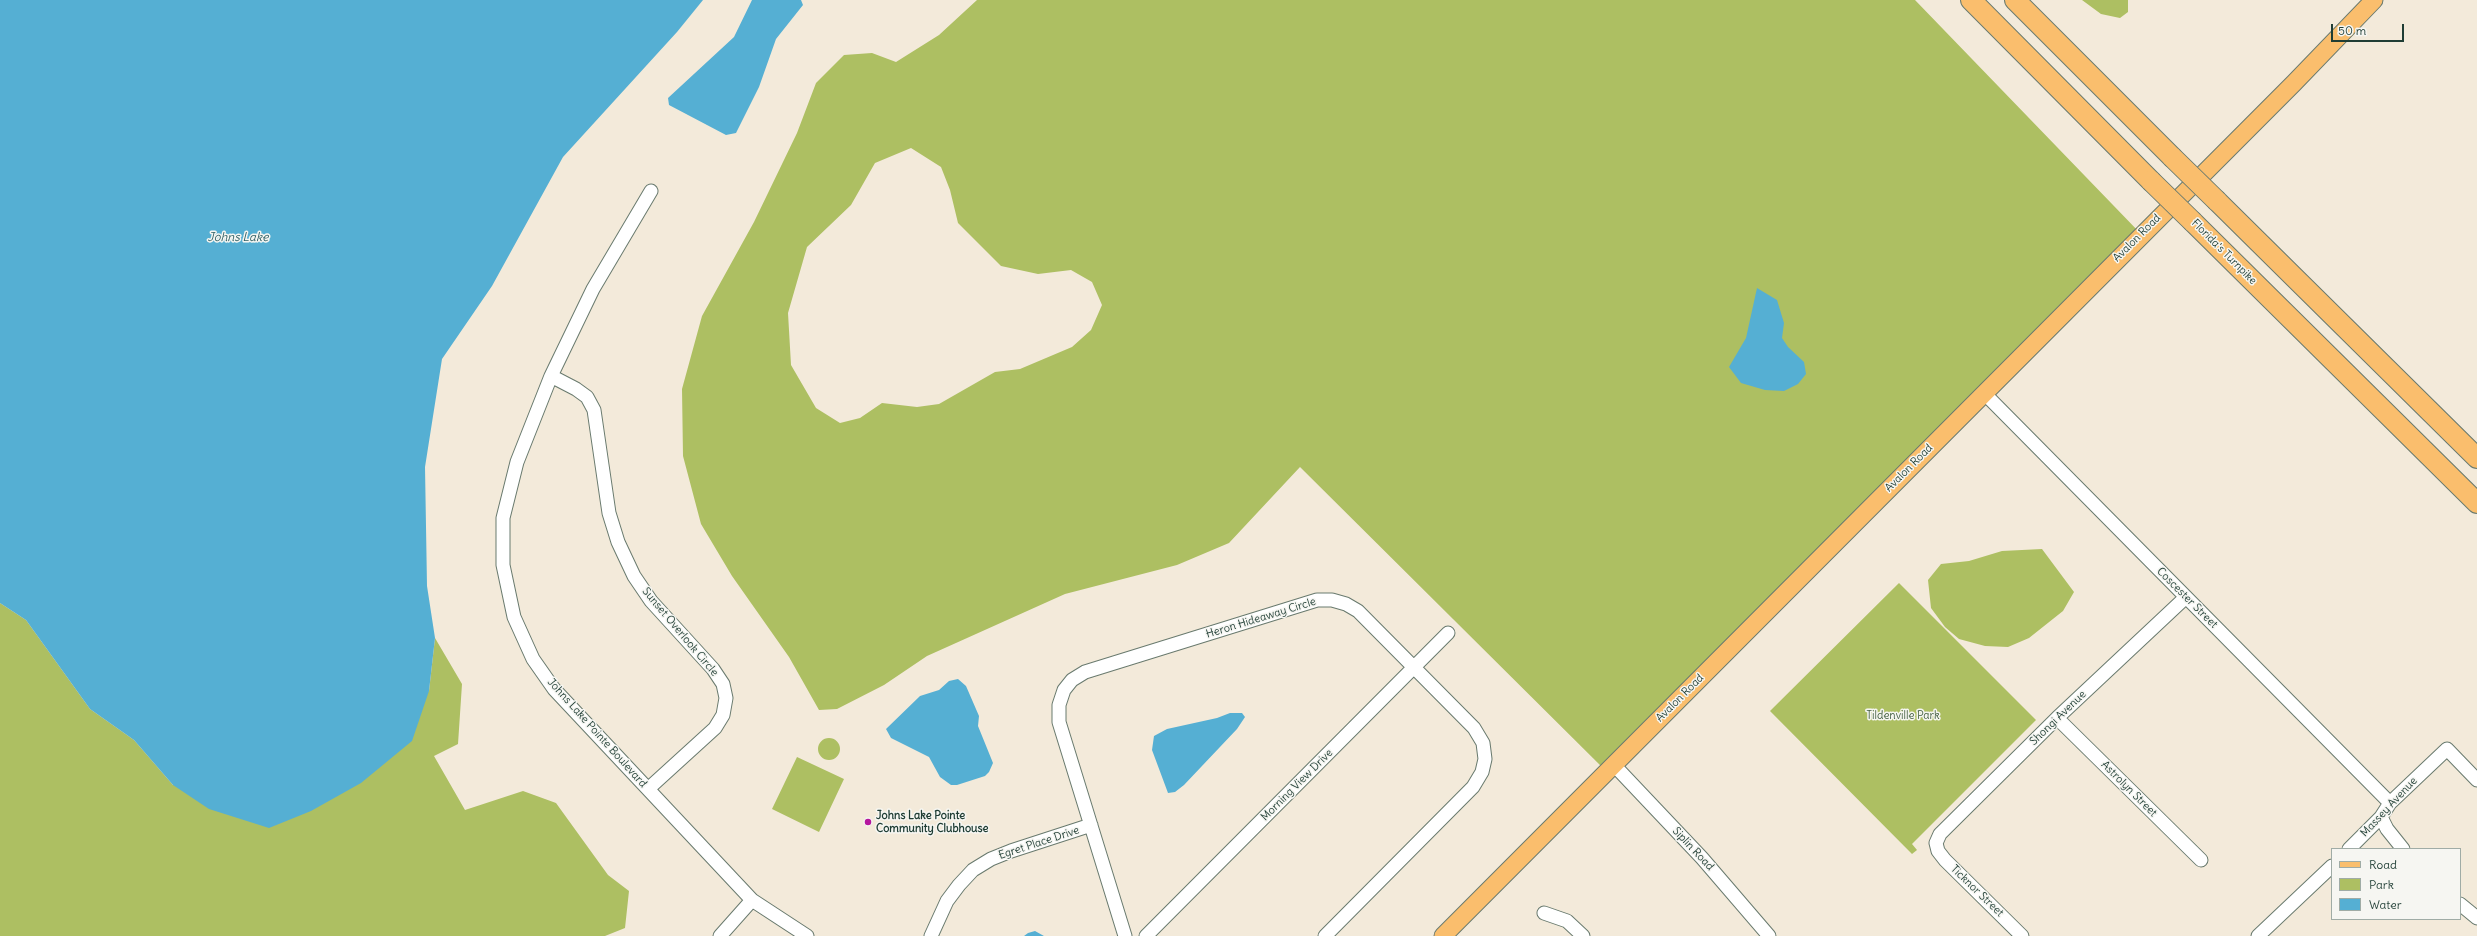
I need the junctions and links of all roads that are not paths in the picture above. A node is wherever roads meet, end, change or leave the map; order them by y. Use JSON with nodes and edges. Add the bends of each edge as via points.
{"nodes":[{"id":1,"x":1971,"y":0,"type":"edge"},
{"id":2,"x":2015,"y":0,"type":"edge"},
{"id":3,"x":2374,"y":0,"type":"edge"},
{"id":4,"x":651,"y":191,"type":"dead end"},
{"id":5,"x":551,"y":376,"type":"junction"},
{"id":6,"x":1984,"y":393,"type":"junction"},
{"id":7,"x":2477,"y":458,"type":"edge"},
{"id":8,"x":2477,"y":503,"type":"edge"},
{"id":9,"x":2186,"y":596,"type":"junction"},
{"id":10,"x":1448,"y":633,"type":"dead end"},
{"id":11,"x":1414,"y":667,"type":"junction"},
{"id":12,"x":2057,"y":718,"type":"junction"},
{"id":13,"x":1614,"y":765,"type":"junction"},
{"id":14,"x":2477,"y":780,"type":"edge"},
{"id":15,"x":648,"y":789,"type":"junction"},
{"id":16,"x":2390,"y":803,"type":"junction"},
{"id":17,"x":2381,"y":817,"type":"junction"},
{"id":18,"x":1091,"y":825,"type":"junction"},
{"id":19,"x":1936,"y":843,"type":"joint"},
{"id":20,"x":2350,"y":848,"type":"edge"},
{"id":21,"x":2402,"y":848,"type":"edge"},
{"id":22,"x":2201,"y":860,"type":"dead end"},
{"id":23,"x":2331,"y":867,"type":"edge"},
{"id":24,"x":752,"y":900,"type":"junction"},
{"id":25,"x":2461,"y":905,"type":"edge"},
{"id":26,"x":1544,"y":913,"type":"dead end"},
{"id":27,"x":2477,"y":918,"type":"edge"},
{"id":28,"x":2266,"y":933,"type":"edge"},
{"id":29,"x":720,"y":936,"type":"edge"},
{"id":30,"x":807,"y":936,"type":"edge"},
{"id":31,"x":931,"y":936,"type":"edge"},
{"id":32,"x":1125,"y":936,"type":"edge"},
{"id":33,"x":1146,"y":936,"type":"edge"},
{"id":34,"x":1325,"y":936,"type":"edge"},
{"id":35,"x":1443,"y":936,"type":"edge"},
{"id":36,"x":1583,"y":936,"type":"edge"},
{"id":37,"x":1769,"y":936,"type":"edge"},
{"id":38,"x":2022,"y":936,"type":"edge"}],
"edges":[{"from":1,"to":8,"type":"highway","name":"Florida's Turnpike","bridge":true},
{"from":2,"to":7,"type":"highway","bridge":true},
{"from":3,"to":6,"type":"main road","name":"Avalon Road"},
{"from":4,"to":5,"type":"street","name":"Johns Lake Pointe Boulevard","via":[[593,289]]},
{"from":5,"to":15,"type":"street","name":"Johns Lake Pointe Boulevard","via":[[517,462],[503,518],[503,565],[514,617],[533,659],[554,689]]},
{"from":5,"to":15,"type":"street","name":"Sunset Overlook Circle","via":[[588,397],[594,410],[609,513],[618,542],[634,576],[651,602],[714,669],[725,691],[723,715],[714,728]]},
{"from":6,"to":9,"type":"street","name":"Coscester Street"},
{"from":6,"to":13,"type":"main road","name":"Avalon Road"},
{"from":9,"to":12,"type":"street","name":"Shongi Avenue"},
{"from":9,"to":16,"type":"street","name":"Coscester Street"},
{"from":10,"to":11,"type":"street","name":"Morning View Drive"},
{"from":11,"to":18,"type":"street","name":"Heron Hideaway Circle","via":[[1358,611],[1332,600],[1317,600],[1085,672],[1072,680],[1064,690],[1059,705],[1059,722]]},
{"from":11,"to":33,"type":"street","name":"Morning View Drive"},
{"from":11,"to":34,"type":"street","name":"Heron Hideaway Circle","via":[[1474,728],[1483,743],[1485,759],[1482,772],[1473,787]]},
{"from":12,"to":19,"type":"street","name":"Shongi Avenue","via":[[1945,827]]},
{"from":12,"to":22,"type":"street","name":"Astrolyn Street"},
{"from":13,"to":35,"type":"main road","name":"Avalon Road"},
{"from":13,"to":37,"type":"street","name":"Siplin Road","via":[[1702,858]]},
{"from":14,"to":16,"type":"street","name":"Massey Avenue","via":[[2447,749]]},
{"from":15,"to":24,"type":"street","name":"Johns Lake Pointe Boulevard"},
{"from":16,"to":17,"type":"street","name":"Massey Avenue"},
{"from":17,"to":20,"type":"street","name":"Massey Avenue"},
{"from":17,"to":21,"type":"street","via":[[2387,830]]},
{"from":18,"to":31,"type":"street","name":"Egret Place Drive","via":[[1011,851],[973,870],[947,901]]},
{"from":18,"to":32,"type":"street","name":"Heron Hideaway Circle"},
{"from":19,"to":38,"type":"street","name":"Ticknor Street","via":[[1945,860]]},
{"from":23,"to":28,"type":"street"},
{"from":24,"to":29,"type":"street"},
{"from":24,"to":30,"type":"street","name":"Johns Lake Pointe Boulevard"},
{"from":25,"to":27,"type":"street"},
{"from":26,"to":36,"type":"street","via":[[1567,921]]}]}
